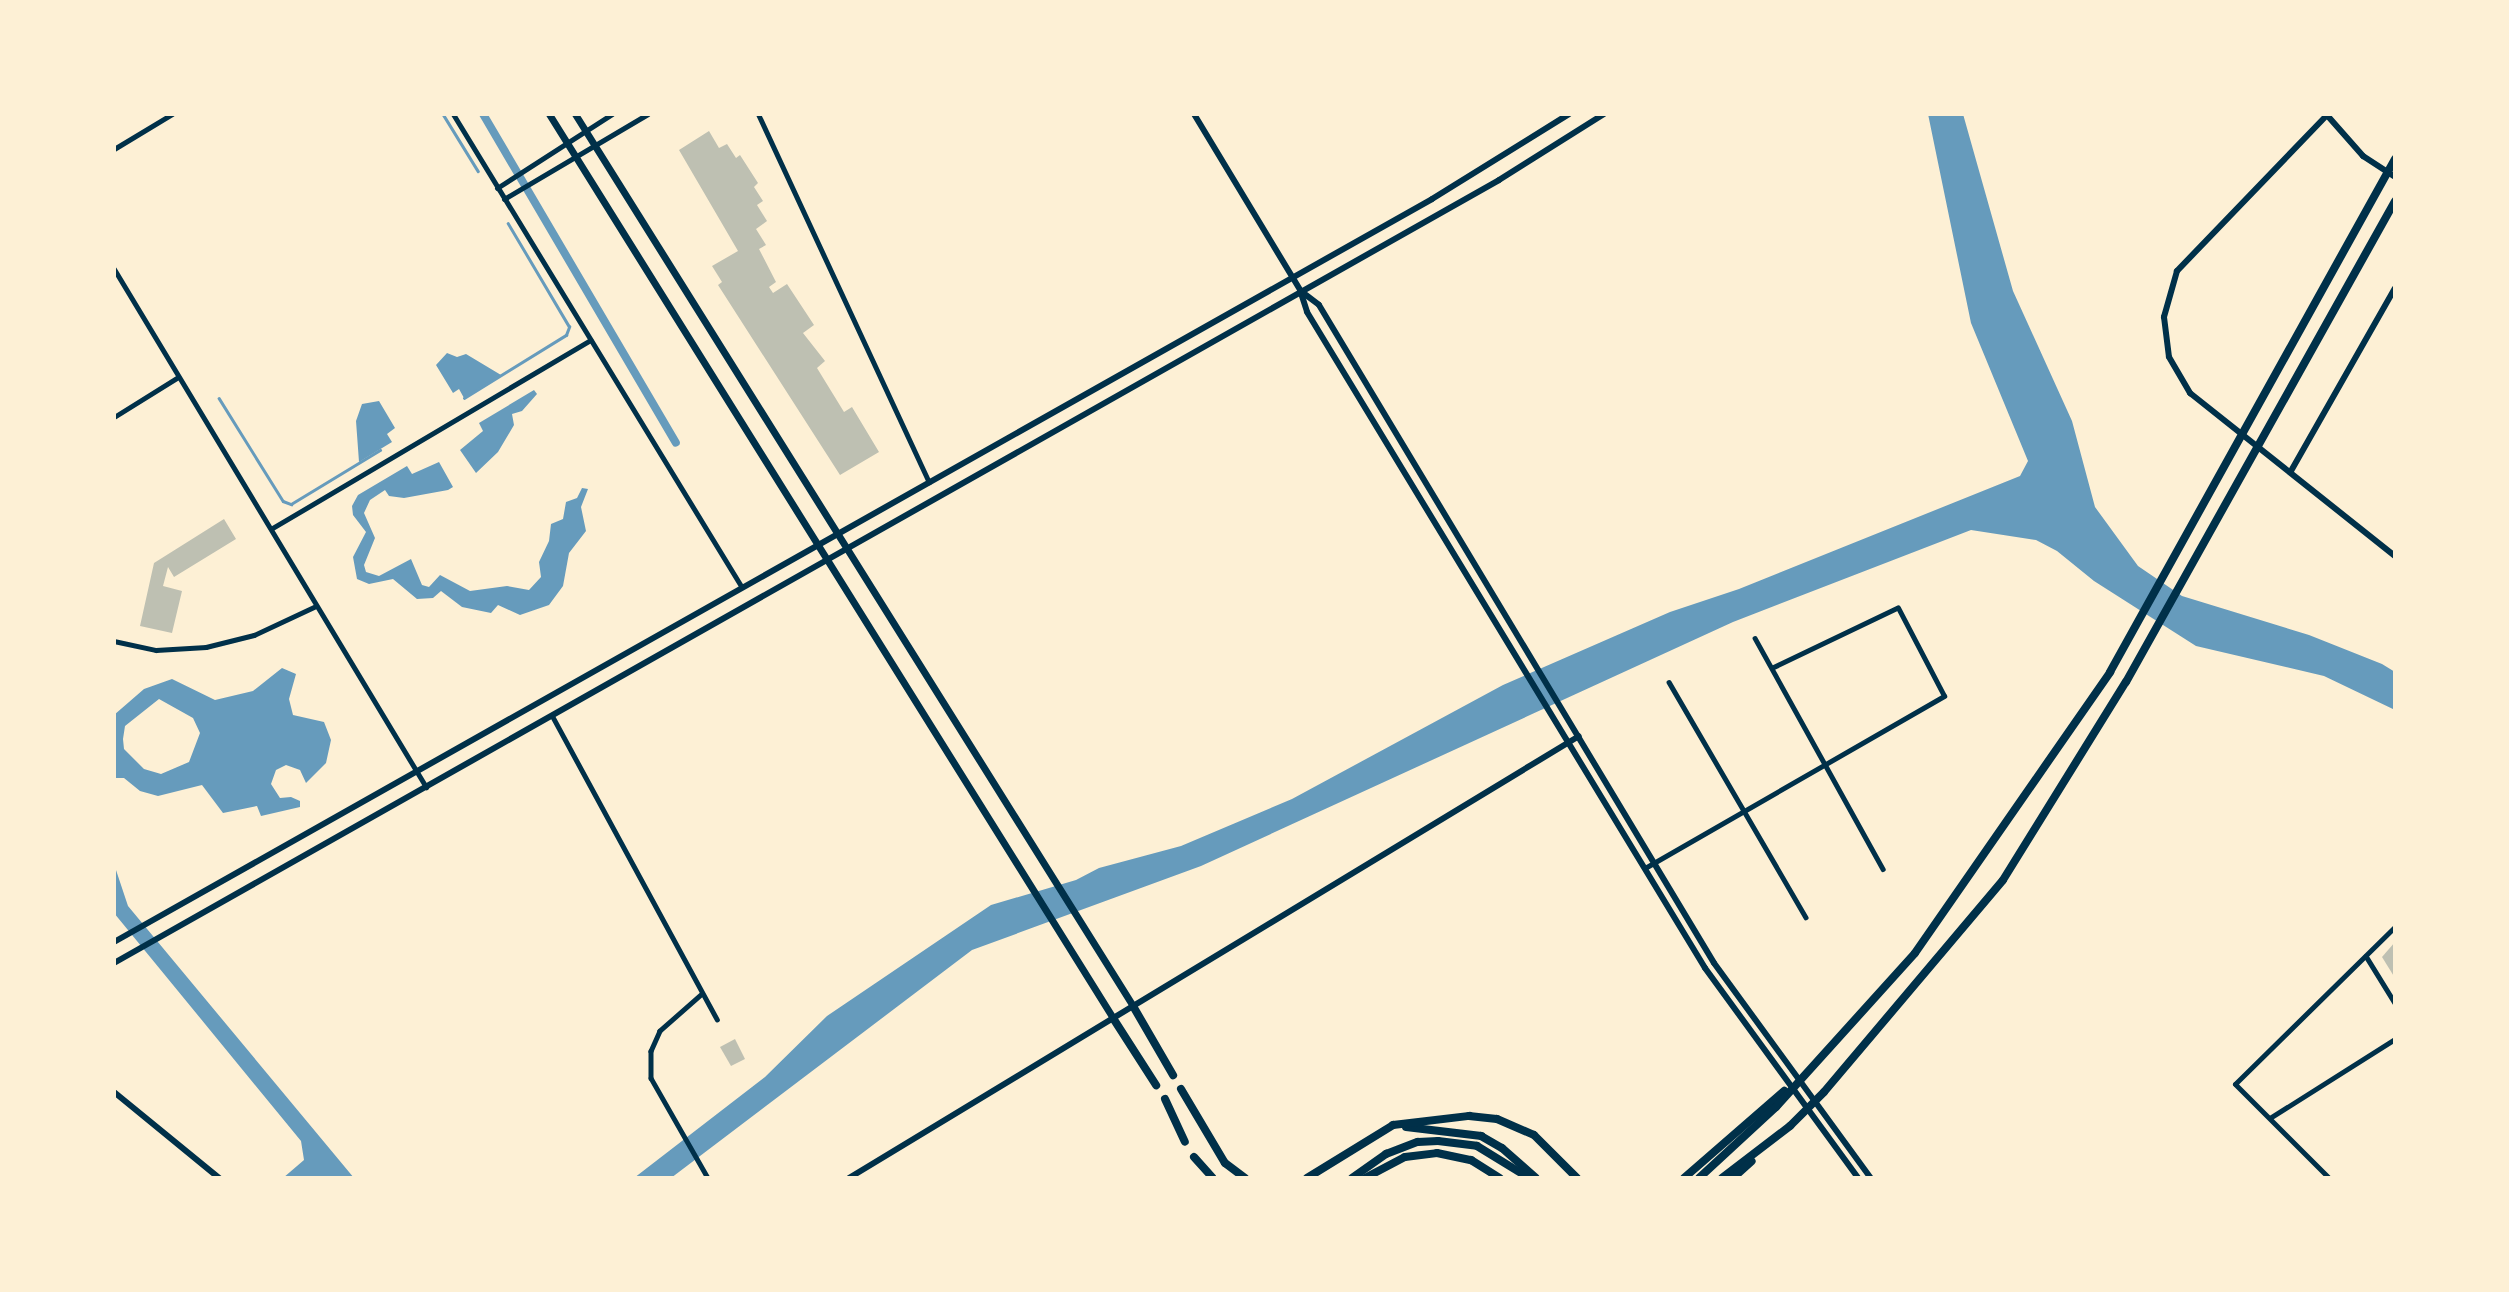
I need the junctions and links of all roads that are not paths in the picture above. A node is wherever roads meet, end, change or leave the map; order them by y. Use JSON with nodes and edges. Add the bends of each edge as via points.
{"nodes":[{"id":1,"x":172,"y":114,"type":"edge"},
{"id":2,"x":453,"y":114,"type":"edge"},
{"id":3,"x":549,"y":114,"type":"edge"},
{"id":4,"x":575,"y":114,"type":"edge"},
{"id":5,"x":612,"y":114,"type":"edge"},
{"id":6,"x":648,"y":114,"type":"edge"},
{"id":7,"x":758,"y":114,"type":"edge"},
{"id":8,"x":1194,"y":114,"type":"edge"},
{"id":9,"x":1569,"y":114,"type":"edge"},
{"id":10,"x":1604,"y":114,"type":"edge"},
{"id":11,"x":2327,"y":114,"type":"edge"},
{"id":12,"x":585,"y":131,"type":"junction"},
{"id":13,"x":568,"y":145,"type":"junction"},
{"id":14,"x":596,"y":146,"type":"junction"},
{"id":15,"x":114,"y":149,"type":"edge"},
{"id":16,"x":574,"y":156,"type":"junction"},
{"id":17,"x":2394,"y":161,"type":"edge"},
{"id":18,"x":2395,"y":177,"type":"edge"},
{"id":19,"x":498,"y":188,"type":"junction"},
{"id":20,"x":504,"y":199,"type":"junction"},
{"id":21,"x":2395,"y":201,"type":"edge"},
{"id":22,"x":114,"y":269,"type":"edge"},
{"id":23,"x":1292,"y":276,"type":"junction"},
{"id":24,"x":2395,"y":288,"type":"edge"},
{"id":25,"x":1300,"y":290,"type":"junction"},
{"id":26,"x":590,"y":340,"type":"junction"},
{"id":27,"x":178,"y":377,"type":"junction"},
{"id":28,"x":114,"y":416,"type":"edge"},
{"id":29,"x":2291,"y":471,"type":"junction"},
{"id":30,"x":929,"y":482,"type":"junction"},
{"id":31,"x":271,"y":529,"type":"junction"},
{"id":32,"x":839,"y":534,"type":"junction"},
{"id":33,"x":820,"y":545,"type":"junction"},
{"id":34,"x":847,"y":547,"type":"junction"},
{"id":35,"x":2395,"y":556,"type":"edge"},
{"id":36,"x":829,"y":559,"type":"junction"},
{"id":37,"x":741,"y":586,"type":"junction"},
{"id":38,"x":316,"y":606,"type":"junction"},
{"id":39,"x":1755,"y":638,"type":"dead end"},
{"id":40,"x":114,"y":641,"type":"edge"},
{"id":41,"x":1773,"y":668,"type":"junction"},
{"id":42,"x":1669,"y":682,"type":"dead end"},
{"id":43,"x":553,"y":717,"type":"junction"},
{"id":44,"x":1580,"y":736,"type":"junction"},
{"id":45,"x":1568,"y":743,"type":"junction"},
{"id":46,"x":1826,"y":765,"type":"junction"},
{"id":47,"x":416,"y":770,"type":"junction"},
{"id":48,"x":426,"y":787,"type":"junction"},
{"id":49,"x":1744,"y":811,"type":"junction"},
{"id":50,"x":1654,"y":863,"type":"junction"},
{"id":51,"x":1645,"y":868,"type":"junction"},
{"id":52,"x":1883,"y":869,"type":"dead end"},
{"id":53,"x":1806,"y":917,"type":"dead end"},
{"id":54,"x":2395,"y":927,"type":"edge"},
{"id":55,"x":114,"y":942,"type":"edge"},
{"id":56,"x":2366,"y":956,"type":"junction"},
{"id":57,"x":114,"y":963,"type":"edge"},
{"id":58,"x":702,"y":994,"type":"junction"},
{"id":59,"x":2395,"y":1003,"type":"edge"},
{"id":60,"x":1133,"y":1006,"type":"junction"},
{"id":61,"x":1113,"y":1018,"type":"junction"},
{"id":62,"x":717,"y":1019,"type":"dead end"},
{"id":63,"x":2395,"y":1039,"type":"edge"},
{"id":64,"x":1173,"y":1075,"type":"dead end"},
{"id":65,"x":2235,"y":1084,"type":"joint"},
{"id":66,"x":1156,"y":1085,"type":"dead end"},
{"id":67,"x":1181,"y":1089,"type":"dead end"},
{"id":68,"x":114,"y":1092,"type":"edge"},
{"id":69,"x":1164,"y":1099,"type":"dead end"},
{"id":70,"x":1774,"y":1105,"type":"junction"},
{"id":71,"x":2270,"y":1118,"type":"junction"},
{"id":72,"x":1790,"y":1126,"type":"junction"},
{"id":73,"x":1379,"y":1131,"type":"junction"},
{"id":74,"x":1185,"y":1142,"type":"dead end"},
{"id":75,"x":1194,"y":1157,"type":"dead end"},
{"id":76,"x":219,"y":1178,"type":"edge"},
{"id":77,"x":708,"y":1178,"type":"edge"},
{"id":78,"x":849,"y":1178,"type":"edge"},
{"id":79,"x":1211,"y":1178,"type":"edge"},
{"id":80,"x":1245,"y":1178,"type":"edge"},
{"id":81,"x":1307,"y":1178,"type":"edge"},
{"id":82,"x":1352,"y":1178,"type":"edge"},
{"id":83,"x":1365,"y":1178,"type":"edge"},
{"id":84,"x":1500,"y":1178,"type":"edge"},
{"id":85,"x":1529,"y":1178,"type":"edge"},
{"id":86,"x":1536,"y":1178,"type":"edge"},
{"id":87,"x":1577,"y":1178,"type":"edge"},
{"id":88,"x":1684,"y":1178,"type":"edge"},
{"id":89,"x":1699,"y":1178,"type":"edge"},
{"id":90,"x":1722,"y":1178,"type":"edge"},
{"id":91,"x":1733,"y":1178,"type":"edge"},
{"id":92,"x":1858,"y":1178,"type":"edge"},
{"id":93,"x":1871,"y":1178,"type":"edge"},
{"id":94,"x":2329,"y":1178,"type":"edge"}],
"edges":[{"from":1,"to":15,"type":"street"},
{"from":2,"to":19,"type":"street"},
{"from":3,"to":13,"type":"main road"},
{"from":4,"to":12,"type":"main road"},
{"from":5,"to":12,"type":"street"},
{"from":6,"to":14,"type":"street"},
{"from":7,"to":30,"type":"street"},
{"from":8,"to":23,"type":"main road"},
{"from":9,"to":23,"type":"main road","via":[[1432,200]]},
{"from":10,"to":25,"type":"main road","via":[[1499,180]]},
{"from":11,"to":18,"type":"main road","via":[[2364,156]]},
{"from":11,"to":29,"type":"main road","via":[[2177,271],[2164,317],[2169,357],[2190,393]]},
{"from":12,"to":13,"type":"street"},
{"from":12,"to":14,"type":"main road"},
{"from":13,"to":16,"type":"main road"},
{"from":13,"to":19,"type":"street"},
{"from":14,"to":16,"type":"street"},
{"from":14,"to":32,"type":"main road"},
{"from":16,"to":20,"type":"street"},
{"from":16,"to":33,"type":"main road"},
{"from":17,"to":70,"type":"highway","via":[[2110,672],[1915,953]]},
{"from":19,"to":20,"type":"street"},
{"from":20,"to":26,"type":"street"},
{"from":21,"to":72,"type":"highway","via":[[2126,682],[2003,880]]},
{"from":22,"to":27,"type":"street"},
{"from":23,"to":25,"type":"main road"},
{"from":23,"to":30,"type":"main road"},
{"from":24,"to":29,"type":"main road"},
{"from":25,"to":34,"type":"main road"},
{"from":25,"to":44,"type":"main road","via":[[1319,305]]},
{"from":25,"to":45,"type":"main road","via":[[1307,312]]},
{"from":26,"to":31,"type":"street"},
{"from":26,"to":37,"type":"street"},
{"from":27,"to":28,"type":"street"},
{"from":27,"to":31,"type":"street"},
{"from":29,"to":35,"type":"main road"},
{"from":30,"to":32,"type":"main road"},
{"from":31,"to":38,"type":"street"},
{"from":32,"to":33,"type":"main road"},
{"from":32,"to":34,"type":"main road"},
{"from":33,"to":36,"type":"main road"},
{"from":33,"to":37,"type":"main road"},
{"from":34,"to":36,"type":"main road"},
{"from":34,"to":60,"type":"main road"},
{"from":36,"to":43,"type":"main road"},
{"from":36,"to":61,"type":"main road"},
{"from":37,"to":47,"type":"main road"},
{"from":38,"to":40,"type":"street","via":[[254,635],[206,647],[156,650]]},
{"from":38,"to":47,"type":"street"},
{"from":39,"to":41,"type":"street"},
{"from":41,"to":46,"type":"street"},
{"from":41,"to":46,"type":"street","via":[[1898,608],[1944,696]]},
{"from":42,"to":49,"type":"street"},
{"from":43,"to":48,"type":"main road"},
{"from":43,"to":58,"type":"street"},
{"from":44,"to":45,"type":"main road"},
{"from":44,"to":50,"type":"main road"},
{"from":45,"to":51,"type":"main road"},
{"from":45,"to":60,"type":"main road"},
{"from":46,"to":49,"type":"street"},
{"from":46,"to":52,"type":"street"},
{"from":47,"to":48,"type":"street"},
{"from":47,"to":55,"type":"main road"},
{"from":48,"to":57,"type":"main road"},
{"from":49,"to":50,"type":"street"},
{"from":49,"to":53,"type":"street"},
{"from":50,"to":51,"type":"street"},
{"from":50,"to":93,"type":"main road","via":[[1724,978]]},
{"from":51,"to":92,"type":"main road","via":[[1715,984]]},
{"from":54,"to":56,"type":"street"},
{"from":56,"to":59,"type":"street"},
{"from":56,"to":65,"type":"street"},
{"from":58,"to":62,"type":"street"},
{"from":58,"to":77,"type":"street","via":[[660,1031],[651,1051],[651,1079]]},
{"from":60,"to":61,"type":"main road"},
{"from":60,"to":64,"type":"highway"},
{"from":61,"to":66,"type":"highway"},
{"from":61,"to":78,"type":"main road"},
{"from":63,"to":71,"type":"street"},
{"from":65,"to":71,"type":"street"},
{"from":67,"to":80,"type":"highway","via":[[1225,1163]]},
{"from":68,"to":76,"type":"main road"},
{"from":69,"to":74,"type":"highway"},
{"from":70,"to":88,"type":"highway"},
{"from":70,"to":89,"type":"highway"},
{"from":71,"to":94,"type":"street"},
{"from":72,"to":90,"type":"highway"},
{"from":72,"to":91,"type":"highway"},
{"from":73,"to":81,"type":"highway"},
{"from":73,"to":86,"type":"highway","via":[[1423,1126],[1481,1136]]},
{"from":73,"to":87,"type":"highway","via":[[1439,1117],[1489,1118],[1534,1135]]},
{"from":75,"to":79,"type":"highway"},
{"from":82,"to":85,"type":"highway","via":[[1386,1154],[1418,1142],[1438,1141],[1477,1146]]},
{"from":83,"to":84,"type":"highway","via":[[1405,1157],[1437,1153],[1471,1160]]}]}
